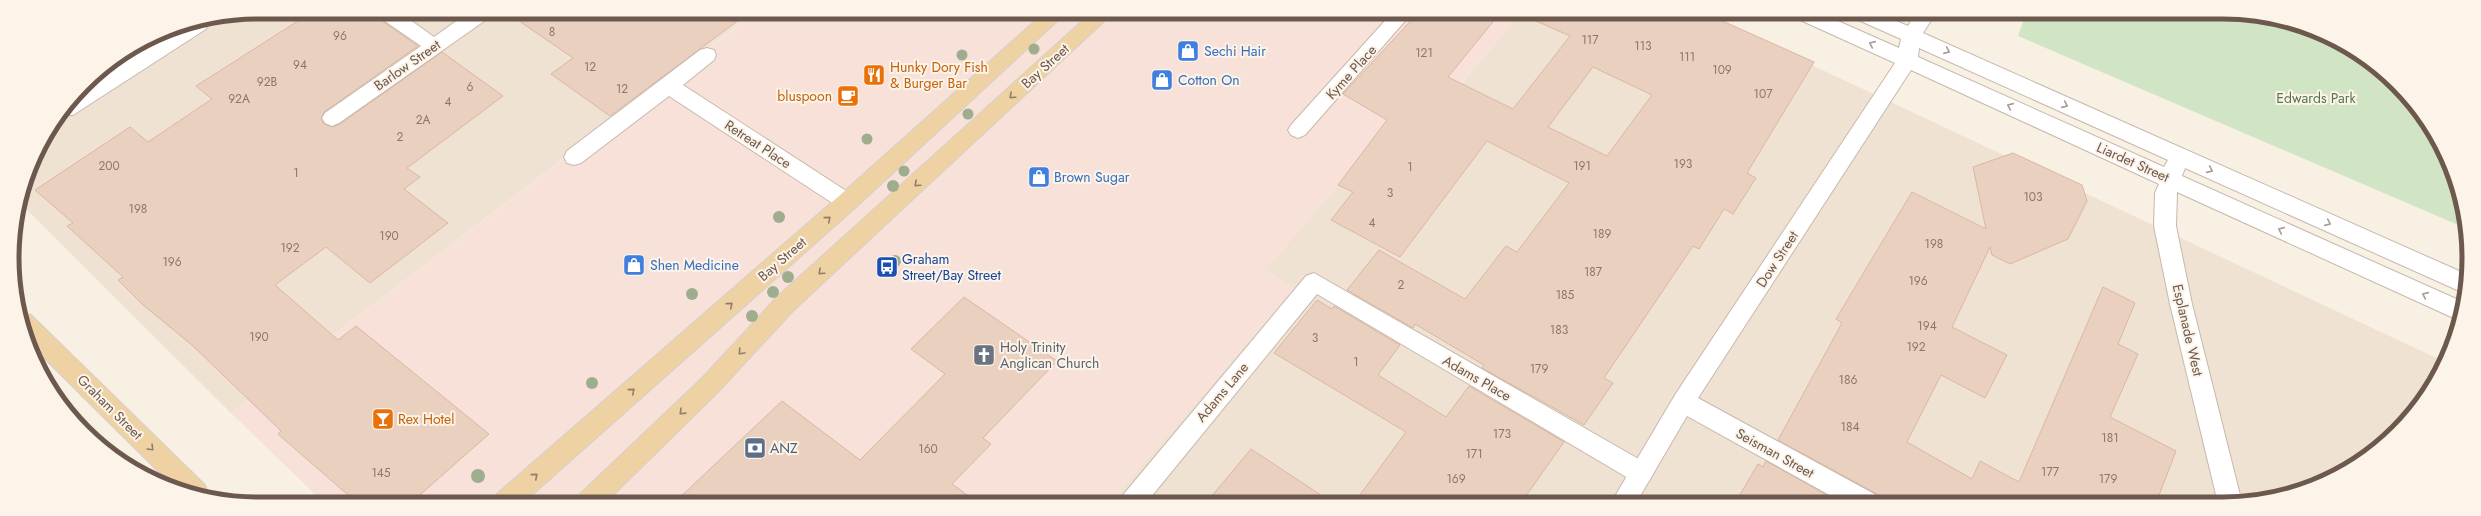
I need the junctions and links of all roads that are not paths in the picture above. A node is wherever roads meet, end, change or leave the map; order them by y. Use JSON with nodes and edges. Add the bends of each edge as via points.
{"nodes":[{"id":1,"x":396,"y":19,"type":"edge"},
{"id":2,"x":473,"y":19,"type":"edge"},
{"id":3,"x":1049,"y":19,"type":"edge"},
{"id":4,"x":1096,"y":19,"type":"edge"},
{"id":5,"x":1398,"y":19,"type":"edge"},
{"id":6,"x":1816,"y":19,"type":"edge"},
{"id":7,"x":1875,"y":19,"type":"edge"},
{"id":8,"x":1922,"y":19,"type":"edge"},
{"id":9,"x":192,"y":28,"type":"edge"},
{"id":10,"x":1912,"y":35,"type":"junction"},
{"id":11,"x":434,"y":46,"type":"junction"},
{"id":12,"x":707,"y":56,"type":"dead end"},
{"id":13,"x":1908,"y":60,"type":"junction"},
{"id":14,"x":669,"y":86,"type":"junction"},
{"id":15,"x":76,"y":103,"type":"edge"},
{"id":16,"x":332,"y":118,"type":"dead end"},
{"id":17,"x":1298,"y":130,"type":"dead end"},
{"id":18,"x":2179,"y":156,"type":"junction"},
{"id":19,"x":574,"y":158,"type":"dead end"},
{"id":20,"x":2170,"y":179,"type":"junction"},
{"id":21,"x":847,"y":202,"type":"junction"},
{"id":22,"x":1314,"y":282,"type":"joint"},
{"id":23,"x":2460,"y":282,"type":"edge"},
{"id":24,"x":2456,"y":309,"type":"edge"},
{"id":25,"x":30,"y":329,"type":"edge"},
{"id":26,"x":1683,"y":402,"type":"junction"},
{"id":27,"x":1641,"y":473,"type":"junction"},
{"id":28,"x":190,"y":487,"type":"edge"},
{"id":29,"x":512,"y":497,"type":"edge"},
{"id":30,"x":594,"y":497,"type":"edge"},
{"id":31,"x":1136,"y":497,"type":"edge"},
{"id":32,"x":1627,"y":497,"type":"edge"},
{"id":33,"x":1856,"y":497,"type":"edge"},
{"id":34,"x":2228,"y":497,"type":"edge"}],
"edges":[{"from":1,"to":11,"type":"lane"},
{"from":2,"to":11,"type":"lane","name":"Barlow Street"},
{"from":3,"to":21,"type":"main road","name":"Bay Street"},
{"from":4,"to":30,"type":"main road","name":"Bay Street","one_way":true,"via":[[786,303],[710,385]]},
{"from":5,"to":17,"type":"lane","name":"Kyme Place"},
{"from":13,"to":6,"type":"street","name":"Liardet Street","one_way":true},
{"from":7,"to":10,"type":"street","name":"Liardet Street"},
{"from":8,"to":10,"type":"street","name":"Dow Street"},
{"from":9,"to":15,"type":"street"},
{"from":10,"to":13,"type":"street","name":"Dow Street"},
{"from":10,"to":18,"type":"street","name":"Liardet Street","one_way":true},
{"from":11,"to":16,"type":"lane","name":"Barlow Street"},
{"from":12,"to":14,"type":"lane"},
{"from":20,"to":13,"type":"street","name":"Liardet Street","one_way":true},
{"from":13,"to":26,"type":"street","name":"Dow Street"},
{"from":14,"to":19,"type":"lane"},
{"from":14,"to":21,"type":"lane","name":"Retreat Place"},
{"from":18,"to":20,"type":"street","name":"Esplanade West"},
{"from":18,"to":23,"type":"street","name":"Liardet Street","one_way":true},
{"from":24,"to":20,"type":"street","name":"Liardet Street","one_way":true},
{"from":20,"to":34,"type":"street","name":"Esplanade West","via":[[2164,210],[2166,235]]},
{"from":29,"to":21,"type":"main road","name":"Bay Street","one_way":true},
{"from":22,"to":27,"type":"lane","name":"Adams Place"},
{"from":22,"to":31,"type":"lane","name":"Adams Lane"},
{"from":25,"to":28,"type":"main road","name":"Graham Street","one_way":true},
{"from":26,"to":27,"type":"street","name":"Dow Street"},
{"from":26,"to":33,"type":"street","name":"Seisman Street"},
{"from":27,"to":32,"type":"street","name":"Dow Street"}]}
